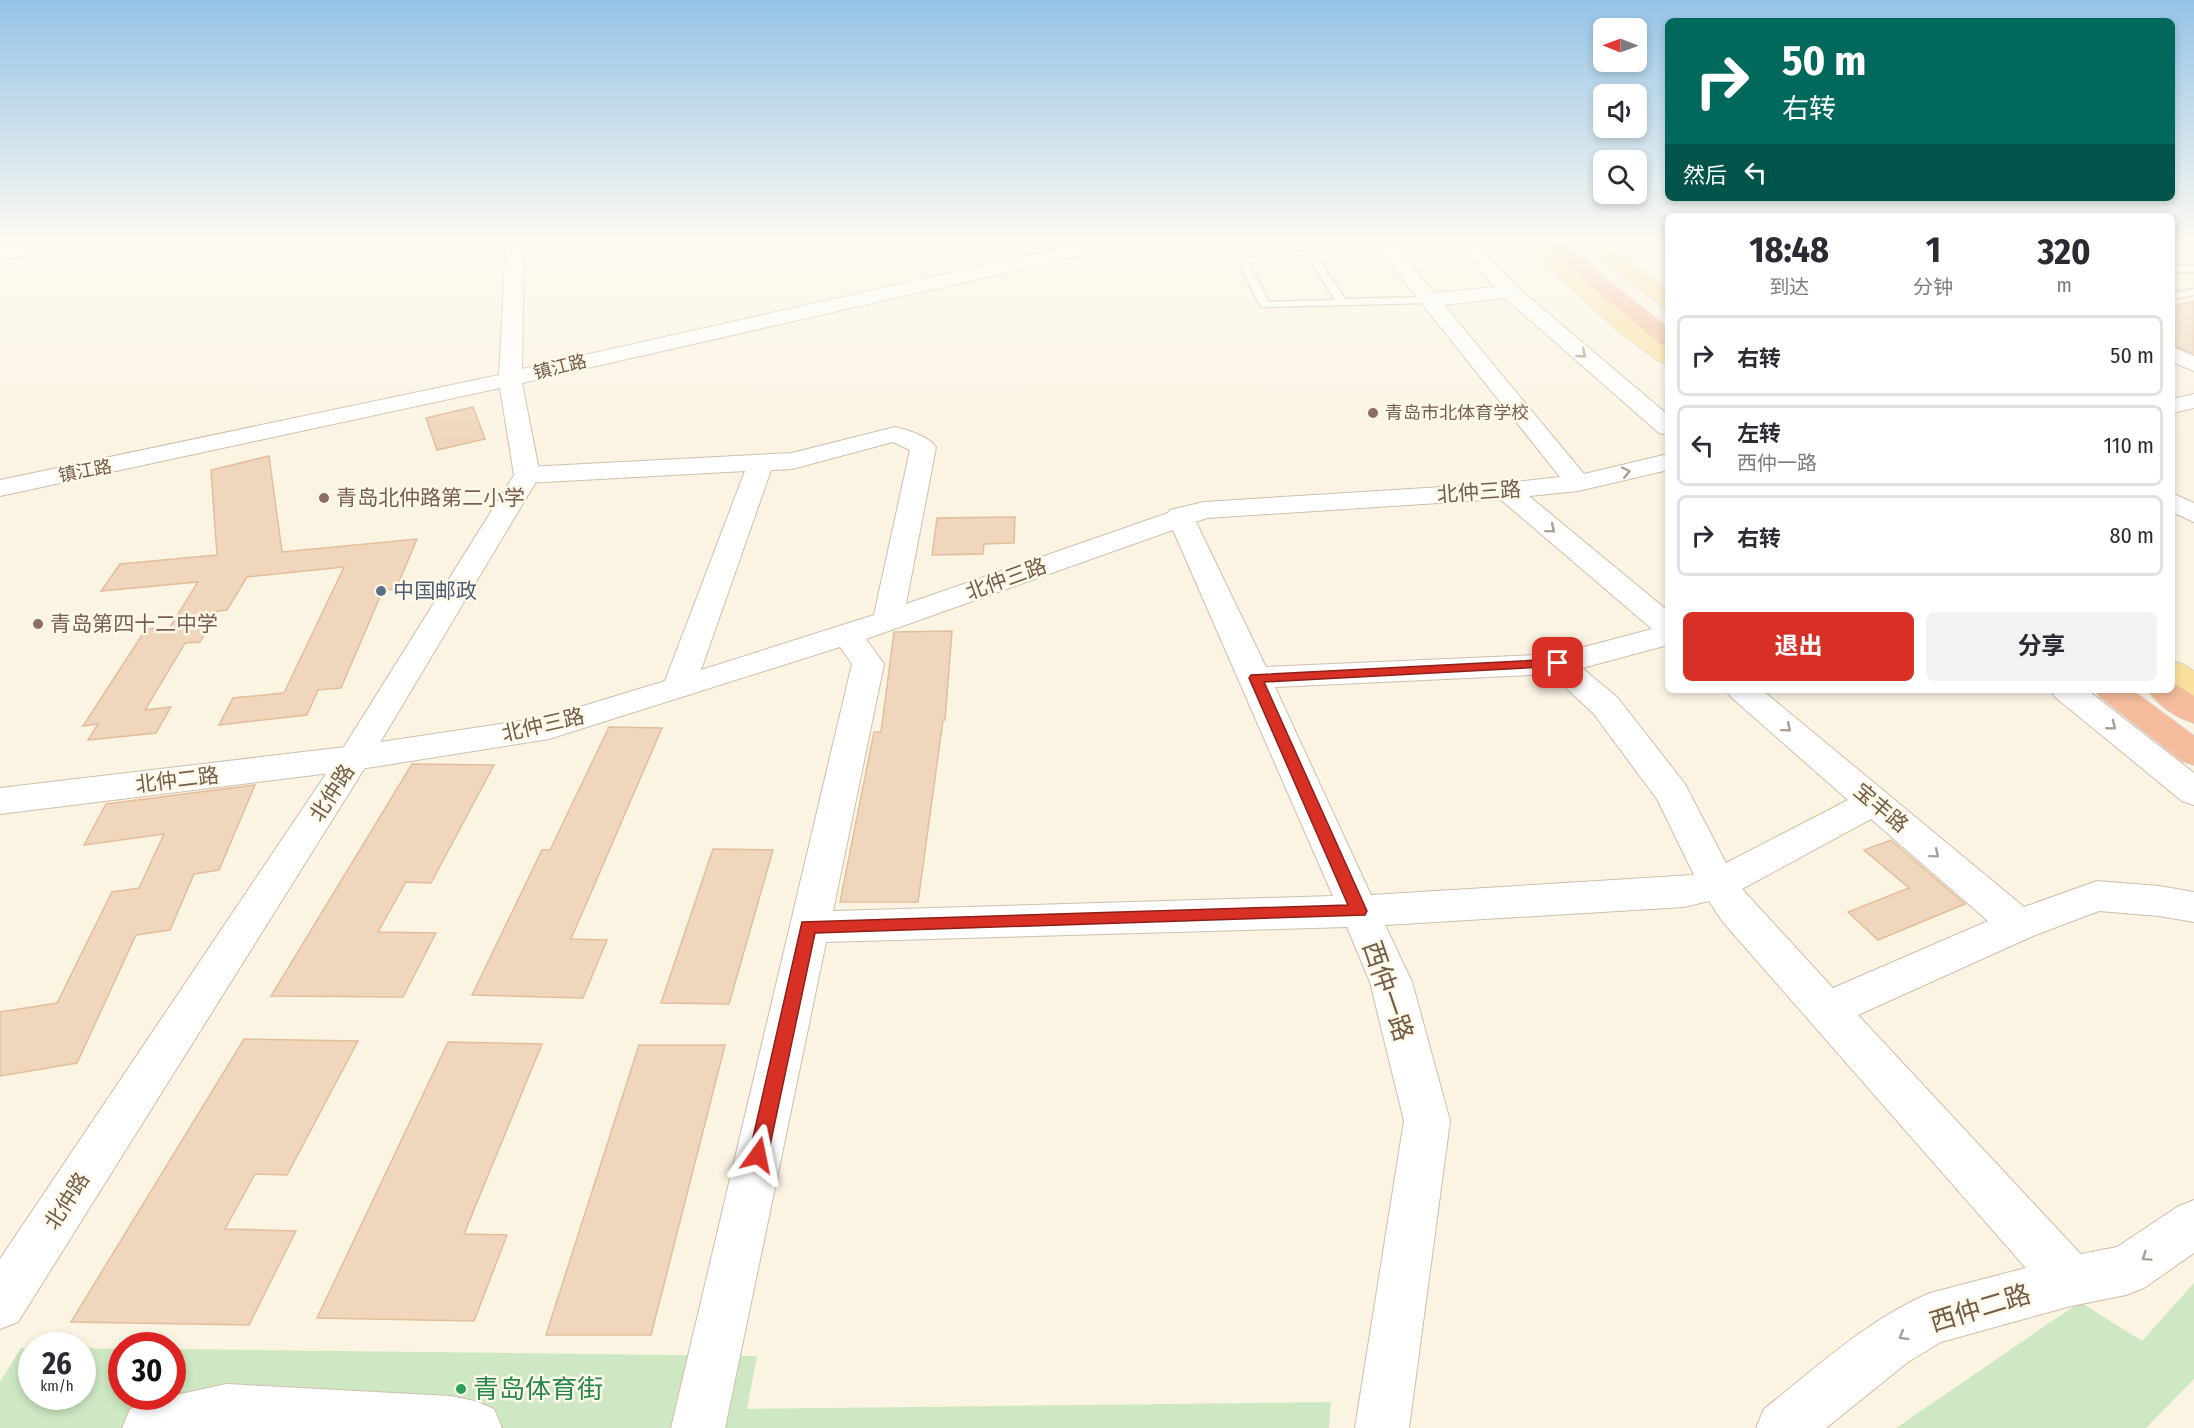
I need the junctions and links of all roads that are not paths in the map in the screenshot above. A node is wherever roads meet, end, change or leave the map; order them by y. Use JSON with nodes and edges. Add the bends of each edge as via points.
{"nodes":[{"id":1,"x":513,"y":308,"type":"edge"},
{"id":2,"x":809,"y":308,"type":"edge"},
{"id":3,"x":1437,"y":308,"type":"edge"},
{"id":4,"x":1529,"y":308,"type":"edge"},
{"id":5,"x":1605,"y":308,"type":"edge"},
{"id":6,"x":1629,"y":308,"type":"edge"},
{"id":7,"x":1651,"y":308,"type":"edge"},
{"id":8,"x":1665,"y":319,"type":"edge"},
{"id":9,"x":1665,"y":337,"type":"edge"},
{"id":10,"x":1665,"y":355,"type":"edge"},
{"id":11,"x":2175,"y":355,"type":"edge"},
{"id":12,"x":2194,"y":364,"type":"edge"},
{"id":13,"x":510,"y":379,"type":"junction"},
{"id":14,"x":2194,"y":401,"type":"edge"},
{"id":15,"x":2175,"y":405,"type":"edge"},
{"id":16,"x":1665,"y":425,"type":"edge"},
{"id":17,"x":761,"y":463,"type":"junction"},
{"id":18,"x":1665,"y":463,"type":"edge"},
{"id":19,"x":527,"y":475,"type":"junction"},
{"id":20,"x":1578,"y":483,"type":"junction"},
{"id":21,"x":0,"y":488,"type":"edge"},
{"id":22,"x":1506,"y":491,"type":"junction"},
{"id":23,"x":2175,"y":503,"type":"edge"},
{"id":24,"x":2194,"y":514,"type":"edge"},
{"id":25,"x":1180,"y":516,"type":"junction"},
{"id":26,"x":888,"y":621,"type":"junction"},
{"id":27,"x":1665,"y":624,"type":"edge"},
{"id":28,"x":847,"y":635,"type":"junction"},
{"id":29,"x":1665,"y":636,"type":"edge"},
{"id":30,"x":1558,"y":663,"type":"junction"},
{"id":31,"x":1255,"y":678,"type":"junction"},
{"id":32,"x":678,"y":688,"type":"junction"},
{"id":33,"x":1746,"y":693,"type":"edge"},
{"id":34,"x":2070,"y":693,"type":"edge"},
{"id":35,"x":2121,"y":697,"type":"edge"},
{"id":36,"x":2194,"y":753,"type":"edge"},
{"id":37,"x":354,"y":758,"type":"junction"},
{"id":38,"x":2194,"y":792,"type":"edge"},
{"id":39,"x":0,"y":801,"type":"edge"},
{"id":40,"x":1874,"y":802,"type":"junction"},
{"id":41,"x":1718,"y":884,"type":"junction"},
{"id":42,"x":2194,"y":907,"type":"edge"},
{"id":43,"x":1359,"y":911,"type":"junction"},
{"id":44,"x":2019,"y":925,"type":"junction"},
{"id":45,"x":808,"y":927,"type":"junction"},
{"id":46,"x":1826,"y":1010,"type":"junction"},
{"id":47,"x":2194,"y":1224,"type":"edge"},
{"id":48,"x":2071,"y":1281,"type":"junction"},
{"id":49,"x":0,"y":1304,"type":"edge"},
{"id":50,"x":149,"y":1428,"type":"edge"},
{"id":51,"x":474,"y":1428,"type":"edge"},
{"id":52,"x":698,"y":1428,"type":"edge"},
{"id":53,"x":1382,"y":1428,"type":"edge"},
{"id":54,"x":1783,"y":1428,"type":"edge"}],
"edges":[{"from":1,"to":13,"type":"street"},
{"from":2,"to":13,"type":"street","name":"镇江路"},
{"from":3,"to":20,"type":"street"},
{"from":4,"to":16,"type":"street","one_way":true},
{"from":5,"to":10,"type":"main road"},
{"from":6,"to":9,"type":"highway"},
{"from":7,"to":8,"type":"highway"},
{"from":11,"to":12,"type":"street"},
{"from":13,"to":19,"type":"street"},
{"from":13,"to":21,"type":"street","name":"镇江路"},
{"from":14,"to":15,"type":"street"},
{"from":17,"to":19,"type":"street"},
{"from":17,"to":26,"type":"street","via":[[792,461],[895,435],[923,447]]},
{"from":17,"to":32,"type":"street"},
{"from":20,"to":18,"type":"street","name":"北仲三路","one_way":true},
{"from":19,"to":37,"type":"street","name":"北仲路"},
{"from":20,"to":22,"type":"street","name":"北仲三路"},
{"from":22,"to":25,"type":"street","name":"北仲三路","via":[[1204,510]]},
{"from":22,"to":27,"type":"street","one_way":true},
{"from":23,"to":24,"type":"street"},
{"from":25,"to":26,"type":"street","name":"北仲三路"},
{"from":25,"to":31,"type":"street","name":"西仲一路"},
{"from":26,"to":28,"type":"street","name":"北仲三路"},
{"from":28,"to":32,"type":"street","name":"北仲三路"},
{"from":28,"to":45,"type":"street","via":[[867,664]]},
{"from":29,"to":30,"type":"street"},
{"from":30,"to":31,"type":"street"},
{"from":30,"to":41,"type":"street","via":[[1605,705],[1672,793]]},
{"from":31,"to":43,"type":"street","name":"西仲一路"},
{"from":32,"to":37,"type":"street","name":"北仲三路","via":[[549,728]]},
{"from":33,"to":40,"type":"street","name":"宝丰路","one_way":true},
{"from":34,"to":38,"type":"street","one_way":true},
{"from":35,"to":36,"type":"highway"},
{"from":37,"to":39,"type":"street","name":"北仲二路"},
{"from":37,"to":49,"type":"street","name":"北仲路"},
{"from":40,"to":41,"type":"street"},
{"from":40,"to":44,"type":"street","name":"宝丰路","one_way":true},
{"from":41,"to":43,"type":"street","via":[[1684,892]]},
{"from":41,"to":46,"type":"street","via":[[1736,910]]},
{"from":42,"to":44,"type":"street","via":[[2097,896]]},
{"from":43,"to":45,"type":"street"},
{"from":43,"to":53,"type":"street","name":"西仲一路","via":[[1391,982],[1427,1121]]},
{"from":44,"to":46,"type":"street"},
{"from":45,"to":52,"type":"street"},
{"from":46,"to":48,"type":"street"},
{"from":47,"to":48,"type":"street","name":"西仲二路","one_way":true,"via":[[2126,1270]]},
{"from":48,"to":54,"type":"street","name":"西仲二路","one_way":true,"via":[[1930,1319],[1890,1344]]},
{"from":50,"to":51,"type":"street","via":[[226,1411],[450,1423]]}]}
